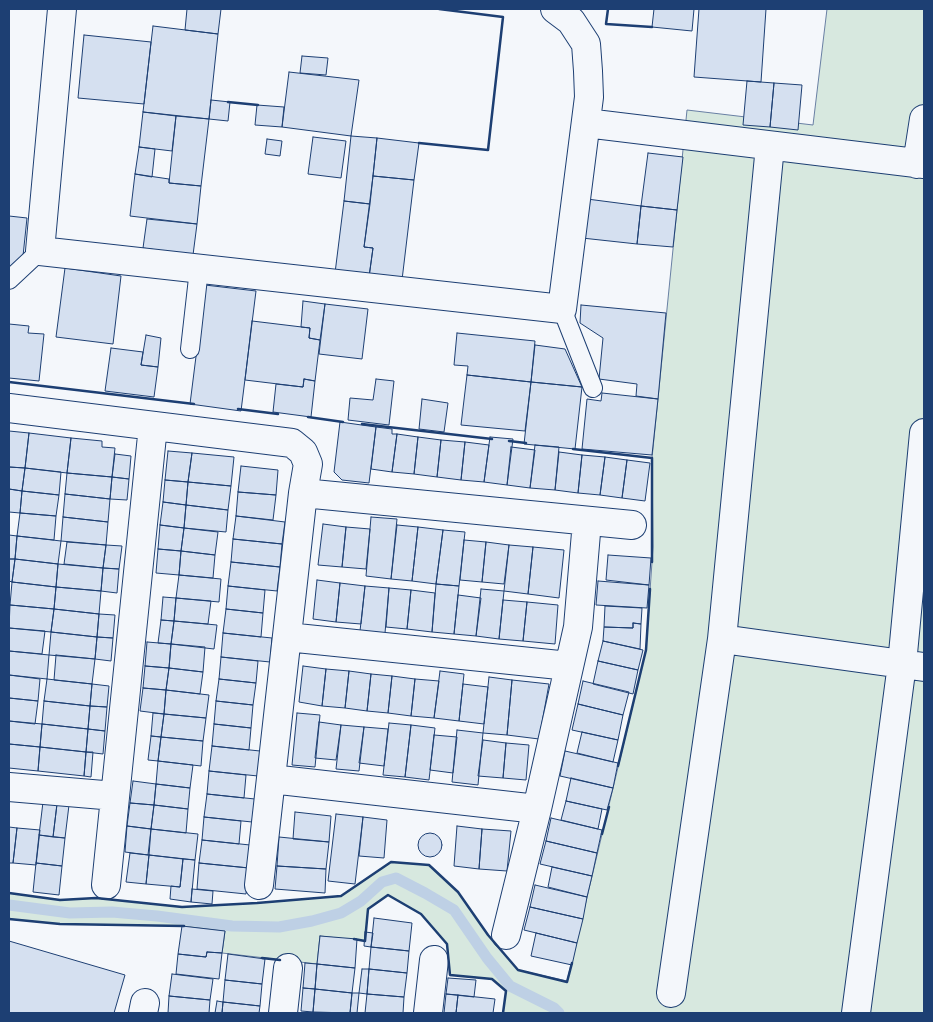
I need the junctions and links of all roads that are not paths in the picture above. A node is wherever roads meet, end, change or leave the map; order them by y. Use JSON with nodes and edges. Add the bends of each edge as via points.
{"nodes":[{"id":1,"x":62,"y":9,"type":"edge"},
{"id":2,"x":555,"y":9,"type":"edge"},
{"id":3,"x":924,"y":118,"type":"edge"},
{"id":4,"x":586,"y":123,"type":"junction"},
{"id":5,"x":770,"y":146,"type":"junction"},
{"id":6,"x":920,"y":164,"type":"edge"},
{"id":7,"x":40,"y":251,"type":"junction"},
{"id":8,"x":199,"y":269,"type":"junction"},
{"id":9,"x":9,"y":280,"type":"edge"},
{"id":10,"x":562,"y":309,"type":"junction"},
{"id":11,"x":190,"y":349,"type":"dead end"},
{"id":12,"x":593,"y":388,"type":"dead end"},
{"id":13,"x":9,"y":408,"type":"edge"},
{"id":14,"x":154,"y":426,"type":"junction"},
{"id":15,"x":924,"y":433,"type":"edge"},
{"id":16,"x":302,"y":493,"type":"junction"},
{"id":17,"x":920,"y":508,"type":"edge"},
{"id":18,"x":587,"y":521,"type":"junction"},
{"id":19,"x":632,"y":524,"type":"dead end"},
{"id":20,"x":287,"y":637,"type":"junction"},
{"id":21,"x":722,"y":639,"type":"junction"},
{"id":22,"x":913,"y":665,"type":"edge"},
{"id":23,"x":569,"y":666,"type":"junction"},
{"id":24,"x":271,"y":779,"type":"junction"},
{"id":25,"x":9,"y":787,"type":"edge"},
{"id":26,"x":115,"y":796,"type":"junction"},
{"id":27,"x":536,"y":809,"type":"junction"},
{"id":28,"x":106,"y":884,"type":"dead end"},
{"id":29,"x":259,"y":885,"type":"dead end"},
{"id":30,"x":506,"y":935,"type":"dead end"},
{"id":31,"x":434,"y":960,"type":"dead end"},
{"id":32,"x":288,"y":968,"type":"dead end"},
{"id":33,"x":671,"y":993,"type":"dead end"},
{"id":34,"x":283,"y":1013,"type":"edge"},
{"id":35,"x":428,"y":1013,"type":"edge"},
{"id":36,"x":856,"y":1013,"type":"edge"}],
"edges":[{"from":1,"to":7,"type":"street"},
{"from":2,"to":4,"type":"street","via":[[571,21],[586,44],[589,96]]},
{"from":3,"to":6,"type":"street"},
{"from":4,"to":5,"type":"street"},
{"from":4,"to":10,"type":"street"},
{"from":5,"to":6,"type":"street"},
{"from":5,"to":21,"type":"street"},
{"from":7,"to":8,"type":"street"},
{"from":7,"to":9,"type":"lane"},
{"from":8,"to":10,"type":"street"},
{"from":8,"to":11,"type":"lane"},
{"from":10,"to":12,"type":"lane"},
{"from":13,"to":14,"type":"street"},
{"from":14,"to":16,"type":"street","via":[[292,443],[303,452],[308,464]]},
{"from":14,"to":26,"type":"street"},
{"from":15,"to":17,"type":"street"},
{"from":16,"to":18,"type":"street"},
{"from":16,"to":20,"type":"street"},
{"from":17,"to":22,"type":"street"},
{"from":18,"to":19,"type":"street"},
{"from":18,"to":23,"type":"street","via":[[578,627]]},
{"from":20,"to":23,"type":"street"},
{"from":20,"to":24,"type":"street"},
{"from":21,"to":22,"type":"street"},
{"from":21,"to":33,"type":"street"},
{"from":22,"to":36,"type":"street"},
{"from":23,"to":27,"type":"street"},
{"from":24,"to":27,"type":"street"},
{"from":24,"to":29,"type":"street"},
{"from":25,"to":26,"type":"street"},
{"from":26,"to":28,"type":"street"},
{"from":27,"to":30,"type":"street"},
{"from":31,"to":35,"type":"street"},
{"from":32,"to":34,"type":"street"}]}
